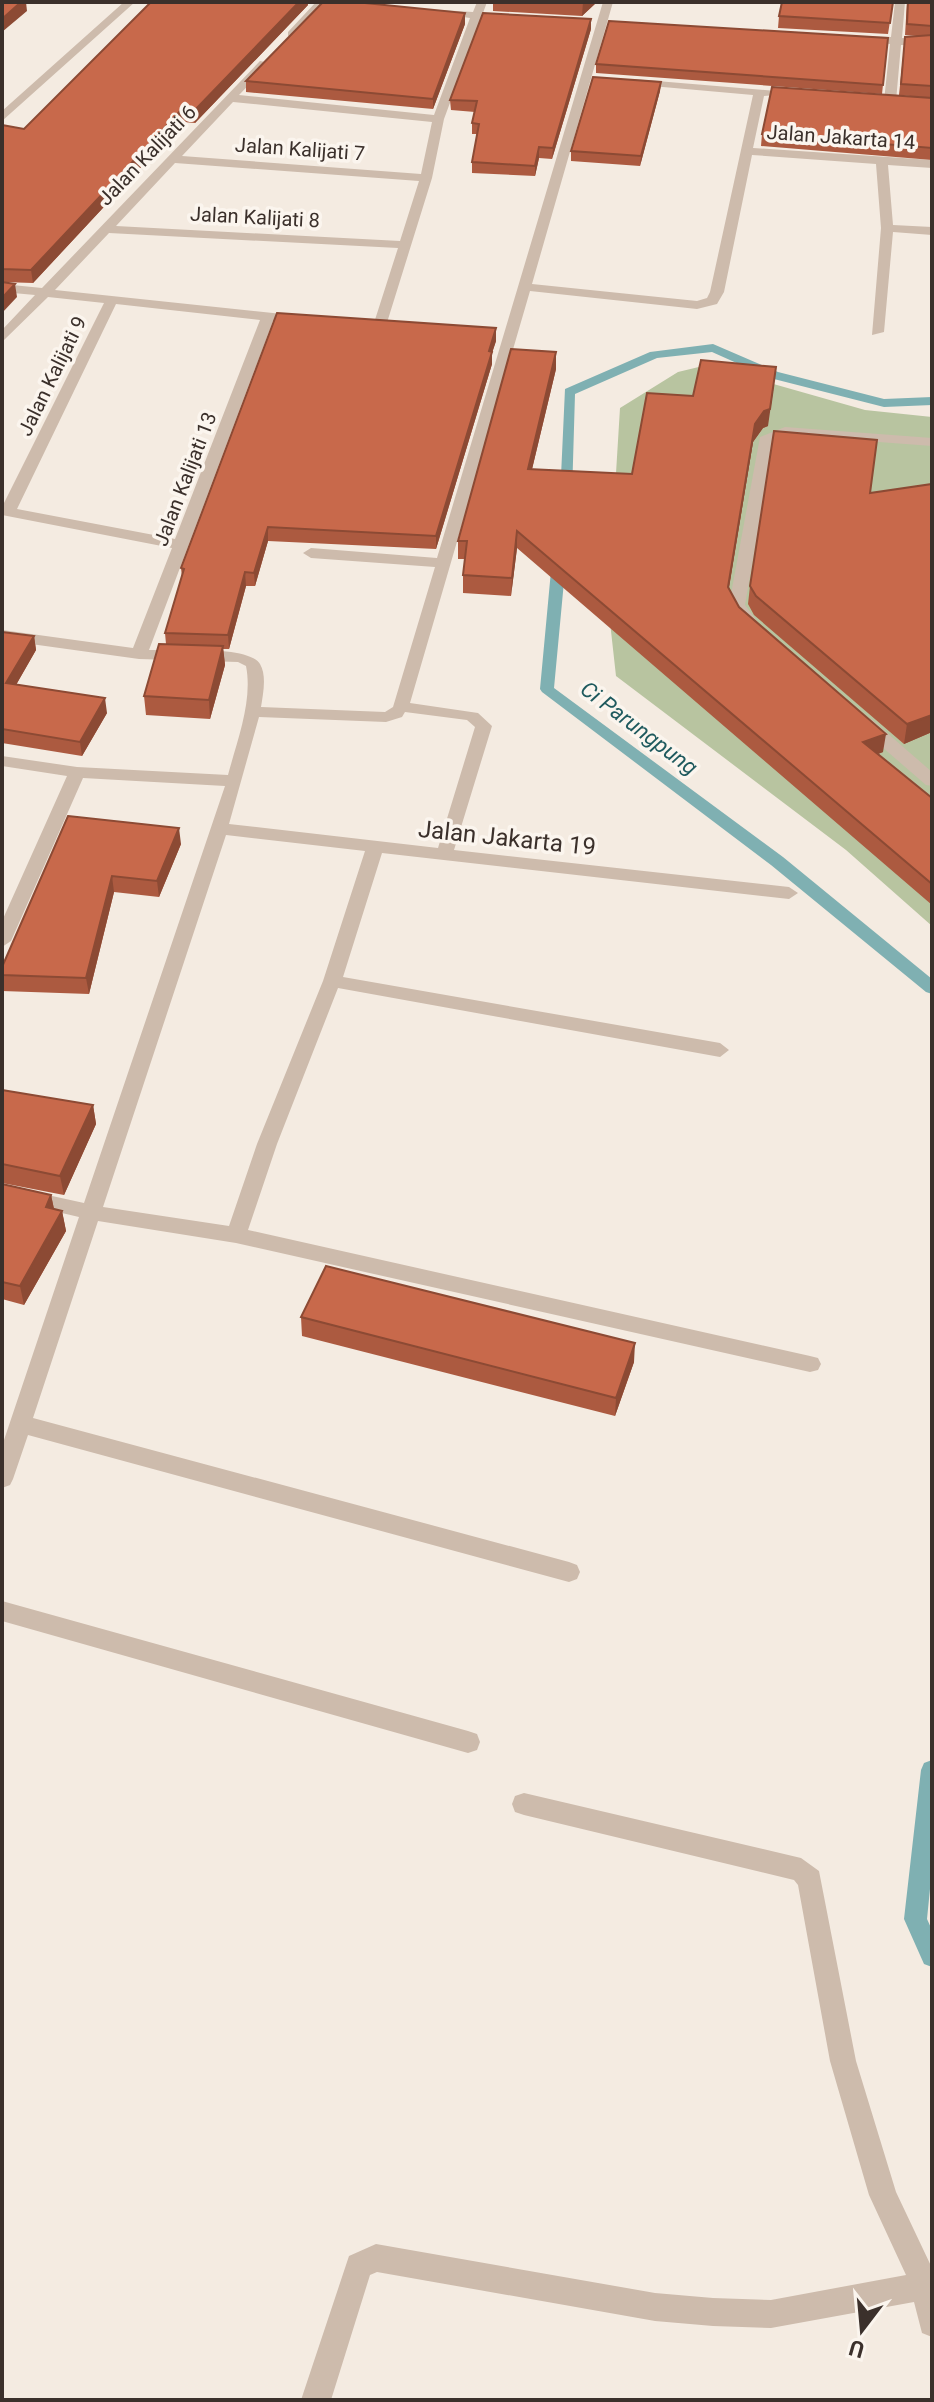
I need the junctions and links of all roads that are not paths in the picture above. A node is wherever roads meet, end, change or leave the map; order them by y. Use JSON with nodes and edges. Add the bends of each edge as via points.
{"nodes":[{"id":1,"x":130,"y":2,"type":"edge"},
{"id":2,"x":321,"y":2,"type":"edge"},
{"id":3,"x":482,"y":2,"type":"edge"},
{"id":4,"x":608,"y":2,"type":"edge"},
{"id":5,"x":900,"y":2,"type":"edge"},
{"id":6,"x":338,"y":4,"type":"edge"},
{"id":7,"x":429,"y":12,"type":"edge"},
{"id":8,"x":475,"y":16,"type":"junction"},
{"id":9,"x":517,"y":18,"type":"edge"},
{"id":10,"x":593,"y":23,"type":"junction"},
{"id":11,"x":615,"y":25,"type":"edge"},
{"id":12,"x":848,"y":38,"type":"edge"},
{"id":13,"x":896,"y":41,"type":"junction"},
{"id":14,"x":932,"y":43,"type":"edge"},
{"id":15,"x":281,"y":45,"type":"edge"},
{"id":16,"x":271,"y":55,"type":"edge"},
{"id":17,"x":585,"y":79,"type":"junction"},
{"id":18,"x":601,"y":80,"type":"edge"},
{"id":19,"x":616,"y":81,"type":"edge"},
{"id":20,"x":759,"y":92,"type":"junction"},
{"id":21,"x":788,"y":94,"type":"edge"},
{"id":22,"x":230,"y":98,"type":"junction"},
{"id":23,"x":876,"y":100,"type":"edge"},
{"id":24,"x":890,"y":101,"type":"junction"},
{"id":25,"x":904,"y":102,"type":"edge"},
{"id":26,"x":2,"y":117,"type":"edge"},
{"id":27,"x":438,"y":119,"type":"junction"},
{"id":28,"x":747,"y":151,"type":"junction"},
{"id":29,"x":171,"y":159,"type":"junction"},
{"id":30,"x":882,"y":160,"type":"junction"},
{"id":31,"x":932,"y":164,"type":"edge"},
{"id":32,"x":426,"y":178,"type":"junction"},
{"id":33,"x":887,"y":228,"type":"junction"},
{"id":34,"x":103,"y":229,"type":"junction"},
{"id":35,"x":932,"y":231,"type":"edge"},
{"id":36,"x":404,"y":245,"type":"junction"},
{"id":37,"x":527,"y":287,"type":"junction"},
{"id":38,"x":2,"y":288,"type":"edge"},
{"id":39,"x":42,"y":294,"type":"junction"},
{"id":40,"x":111,"y":301,"type":"junction"},
{"id":41,"x":267,"y":318,"type":"junction"},
{"id":42,"x":323,"y":322,"type":"edge"},
{"id":43,"x":380,"y":326,"type":"edge"},
{"id":44,"x":877,"y":332,"type":"dead end"},
{"id":45,"x":2,"y":338,"type":"edge"},
{"id":46,"x":932,"y":442,"type":"edge"},
{"id":47,"x":5,"y":512,"type":"edge"},
{"id":48,"x":181,"y":545,"type":"junction"},
{"id":49,"x":311,"y":553,"type":"dead end"},
{"id":50,"x":445,"y":563,"type":"junction"},
{"id":51,"x":2,"y":635,"type":"edge"},
{"id":52,"x":770,"y":640,"type":"edge"},
{"id":53,"x":139,"y":654,"type":"junction"},
{"id":54,"x":401,"y":707,"type":"junction"},
{"id":55,"x":851,"y":711,"type":"edge"},
{"id":56,"x":252,"y":712,"type":"junction"},
{"id":57,"x":2,"y":761,"type":"edge"},
{"id":58,"x":77,"y":772,"type":"junction"},
{"id":59,"x":235,"y":781,"type":"junction"},
{"id":60,"x":932,"y":781,"type":"edge"},
{"id":61,"x":221,"y":829,"type":"junction"},
{"id":62,"x":375,"y":847,"type":"junction"},
{"id":63,"x":444,"y":855,"type":"junction"},
{"id":64,"x":789,"y":893,"type":"dead end"},
{"id":65,"x":2,"y":941,"type":"edge"},
{"id":66,"x":332,"y":981,"type":"junction"},
{"id":67,"x":720,"y":1050,"type":"dead end"},
{"id":68,"x":2,"y":1192,"type":"edge"},
{"id":69,"x":93,"y":1213,"type":"junction"},
{"id":70,"x":236,"y":1235,"type":"junction"},
{"id":71,"x":810,"y":1364,"type":"dead end"},
{"id":72,"x":21,"y":1424,"type":"junction"},
{"id":73,"x":2,"y":1479,"type":"edge"},
{"id":74,"x":569,"y":1572,"type":"dead end"},
{"id":75,"x":2,"y":1611,"type":"edge"},
{"id":76,"x":468,"y":1742,"type":"dead end"},
{"id":77,"x":524,"y":1804,"type":"dead end"},
{"id":78,"x":926,"y":2286,"type":"junction"},
{"id":79,"x":932,"y":2323,"type":"edge"},
{"id":80,"x":316,"y":2400,"type":"edge"}],
"edges":[{"from":1,"to":26,"type":"street"},
{"from":2,"to":6,"type":"street"},
{"from":2,"to":15,"type":"street"},
{"from":3,"to":8,"type":"street"},
{"from":4,"to":10,"type":"street"},
{"from":5,"to":13,"type":"street"},
{"from":7,"to":8,"type":"street"},
{"from":8,"to":9,"type":"street"},
{"from":8,"to":27,"type":"street"},
{"from":10,"to":11,"type":"street"},
{"from":10,"to":17,"type":"street"},
{"from":12,"to":13,"type":"street"},
{"from":13,"to":14,"type":"street"},
{"from":13,"to":24,"type":"street"},
{"from":16,"to":22,"type":"street","name":"Jalan Kalijati 6"},
{"from":17,"to":18,"type":"street"},
{"from":17,"to":37,"type":"street"},
{"from":19,"to":20,"type":"street"},
{"from":20,"to":21,"type":"street"},
{"from":20,"to":28,"type":"street"},
{"from":22,"to":27,"type":"street"},
{"from":22,"to":29,"type":"street","name":"Jalan Kalijati 6"},
{"from":23,"to":24,"type":"street"},
{"from":24,"to":25,"type":"street"},
{"from":27,"to":32,"type":"street"},
{"from":28,"to":30,"type":"street","name":"Jalan Jakarta 14"},
{"from":28,"to":37,"type":"street","via":[[712,301],[697,305]]},
{"from":29,"to":32,"type":"street","name":"Jalan Kalijati 7"},
{"from":29,"to":34,"type":"street","name":"Jalan Kalijati 6"},
{"from":30,"to":31,"type":"street","name":"Jalan Jakarta 14"},
{"from":30,"to":33,"type":"street"},
{"from":32,"to":36,"type":"street"},
{"from":33,"to":35,"type":"street"},
{"from":33,"to":44,"type":"street"},
{"from":34,"to":36,"type":"street","name":"Jalan Kalijati 8"},
{"from":34,"to":39,"type":"street","name":"Jalan Kalijati 6"},
{"from":36,"to":43,"type":"street"},
{"from":37,"to":50,"type":"street","via":[[506,335]]},
{"from":38,"to":39,"type":"street"},
{"from":39,"to":40,"type":"street"},
{"from":39,"to":45,"type":"street","name":"Jalan Kalijati 6"},
{"from":40,"to":41,"type":"street"},
{"from":40,"to":47,"type":"street","name":"Jalan Kalijati 9"},
{"from":41,"to":42,"type":"street"},
{"from":41,"to":48,"type":"street","name":"Jalan Kalijati 13"},
{"from":46,"to":52,"type":"street","via":[[785,431],[767,437],[737,605]]},
{"from":47,"to":48,"type":"street"},
{"from":48,"to":53,"type":"street","name":"Jalan Kalijati 13"},
{"from":49,"to":50,"type":"street"},
{"from":50,"to":54,"type":"street"},
{"from":51,"to":53,"type":"street"},
{"from":53,"to":56,"type":"street","via":[[249,661],[254,668]]},
{"from":54,"to":56,"type":"street","via":[[386,717]]},
{"from":54,"to":63,"type":"street","via":[[472,716],[484,726]]},
{"from":55,"to":60,"type":"street"},
{"from":56,"to":59,"type":"street"},
{"from":57,"to":58,"type":"street"},
{"from":58,"to":59,"type":"street"},
{"from":58,"to":65,"type":"street"},
{"from":59,"to":61,"type":"street"},
{"from":61,"to":62,"type":"street","name":"Jalan Jakarta 19"},
{"from":61,"to":69,"type":"street"},
{"from":62,"to":63,"type":"street","name":"Jalan Jakarta 19"},
{"from":62,"to":66,"type":"street"},
{"from":63,"to":64,"type":"street","name":"Jalan Jakarta 19"},
{"from":66,"to":67,"type":"street"},
{"from":66,"to":70,"type":"street"},
{"from":68,"to":69,"type":"street"},
{"from":69,"to":70,"type":"street"},
{"from":69,"to":72,"type":"street"},
{"from":70,"to":71,"type":"street"},
{"from":72,"to":73,"type":"street"},
{"from":72,"to":74,"type":"street"},
{"from":75,"to":76,"type":"street"},
{"from":77,"to":78,"type":"street","via":[[801,1870],[810,1879],[843,2061],[883,2195]]},
{"from":78,"to":79,"type":"street"},
{"from":78,"to":80,"type":"street","via":[[771,2314],[713,2312],[655,2307],[376,2258],[359,2266]]}]}
